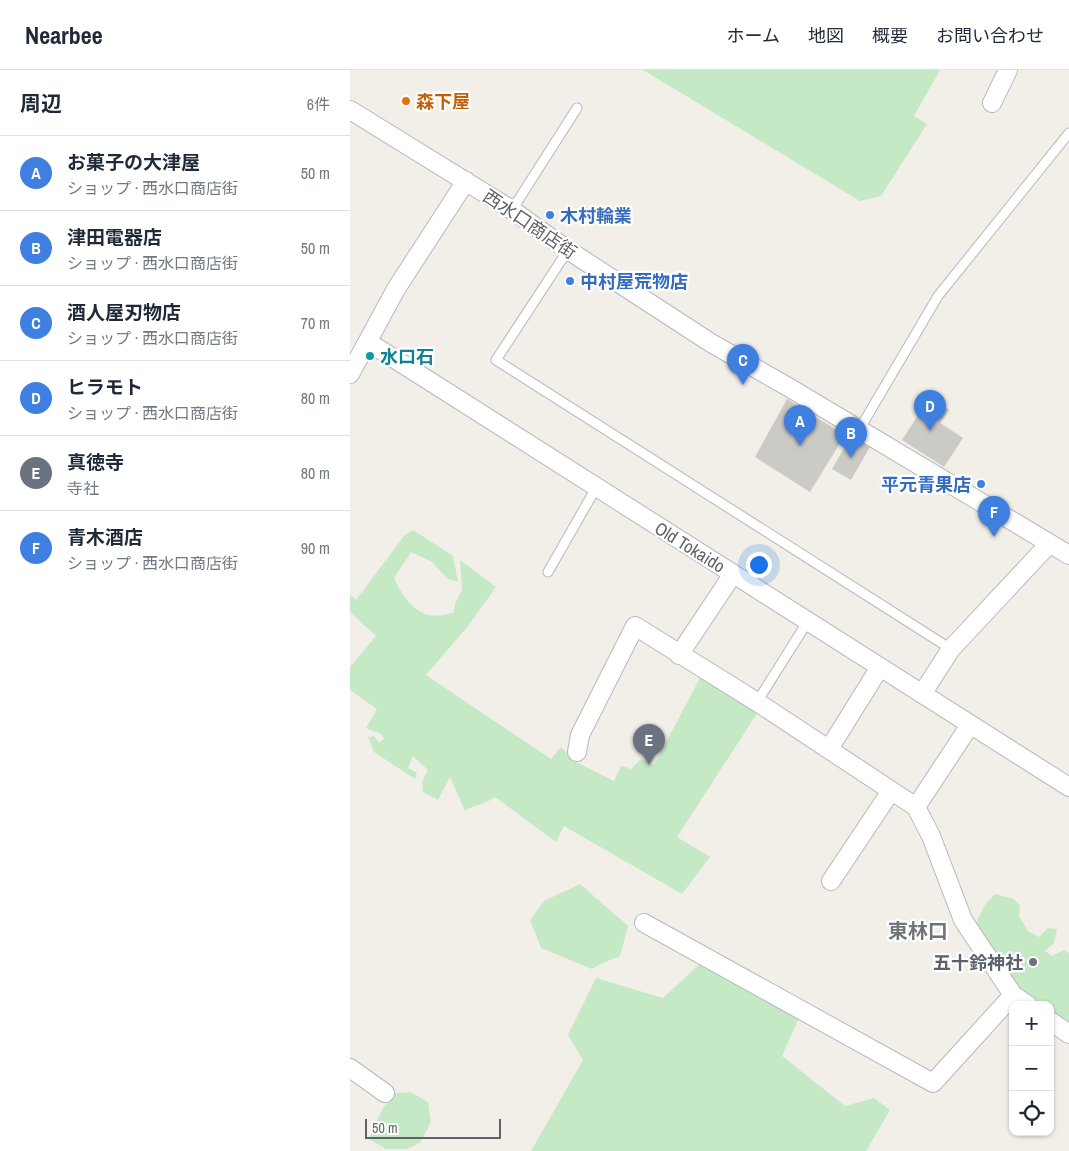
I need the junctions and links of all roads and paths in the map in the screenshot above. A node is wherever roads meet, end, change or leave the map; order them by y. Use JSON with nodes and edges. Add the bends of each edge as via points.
{"nodes":[{"id":1,"x":1008,"y":70,"type":"edge"},
{"id":2,"x":992,"y":103,"type":"dead end"},
{"id":3,"x":577,"y":108,"type":"dead end"},
{"id":4,"x":350,"y":110,"type":"edge"},
{"id":5,"x":1069,"y":133,"type":"edge"},
{"id":6,"x":466,"y":181,"type":"junction"},
{"id":7,"x":512,"y":210,"type":"junction"},
{"id":8,"x":568,"y":250,"type":"junction"},
{"id":9,"x":368,"y":342,"type":"junction"},
{"id":10,"x":350,"y":374,"type":"edge"},
{"id":11,"x":859,"y":430,"type":"junction"},
{"id":12,"x":596,"y":488,"type":"junction"},
{"id":13,"x":1049,"y":544,"type":"junction"},
{"id":14,"x":1069,"y":555,"type":"edge"},
{"id":15,"x":548,"y":572,"type":"dead end"},
{"id":16,"x":733,"y":574,"type":"junction"},
{"id":17,"x":808,"y":621,"type":"junction"},
{"id":18,"x":951,"y":649,"type":"junction"},
{"id":19,"x":679,"y":655,"type":"junction"},
{"id":20,"x":880,"y":667,"type":"junction"},
{"id":21,"x":922,"y":694,"type":"junction"},
{"id":22,"x":757,"y":702,"type":"junction"},
{"id":23,"x":970,"y":725,"type":"junction"},
{"id":24,"x":828,"y":749,"type":"junction"},
{"id":25,"x":577,"y":752,"type":"dead end"},
{"id":26,"x":1069,"y":787,"type":"edge"},
{"id":27,"x":890,"y":791,"type":"junction"},
{"id":28,"x":916,"y":807,"type":"junction"},
{"id":29,"x":831,"y":881,"type":"dead end"},
{"id":30,"x":644,"y":923,"type":"dead end"},
{"id":31,"x":1013,"y":995,"type":"junction"},
{"id":32,"x":1022,"y":1001,"type":"edge"},
{"id":33,"x":1054,"y":1024,"type":"edge"},
{"id":34,"x":1069,"y":1034,"type":"edge"},
{"id":35,"x":350,"y":1068,"type":"edge"},
{"id":36,"x":384,"y":1093,"type":"dead end"}],
"edges":[{"from":1,"to":2,"type":"street"},
{"from":3,"to":7,"type":"lane"},
{"from":4,"to":6,"type":"street","name":"西水口商店街"},
{"from":5,"to":11,"type":"lane","via":[[938,296]]},
{"from":6,"to":7,"type":"street","name":"西水口商店街"},
{"from":6,"to":9,"type":"street","via":[[396,289]]},
{"from":7,"to":8,"type":"street","name":"西水口商店街"},
{"from":8,"to":11,"type":"street","name":"西水口商店街","via":[[711,343]]},
{"from":8,"to":18,"type":"lane","via":[[496,360]]},
{"from":9,"to":10,"type":"street"},
{"from":9,"to":12,"type":"street","name":"Old Tokaido"},
{"from":11,"to":13,"type":"street","name":"西水口商店街"},
{"from":12,"to":15,"type":"lane"},
{"from":12,"to":16,"type":"street","name":"Old Tokaido"},
{"from":13,"to":14,"type":"street","name":"西水口商店街"},
{"from":13,"to":18,"type":"street"},
{"from":16,"to":17,"type":"street","name":"Old Tokaido"},
{"from":16,"to":19,"type":"street"},
{"from":17,"to":20,"type":"street","name":"Old Tokaido"},
{"from":17,"to":22,"type":"lane"},
{"from":18,"to":21,"type":"street"},
{"from":19,"to":22,"type":"street"},
{"from":19,"to":25,"type":"street","via":[[635,626],[580,735]]},
{"from":20,"to":21,"type":"street","name":"Old Tokaido"},
{"from":20,"to":24,"type":"street"},
{"from":21,"to":23,"type":"street","name":"Old Tokaido"},
{"from":22,"to":24,"type":"street"},
{"from":23,"to":26,"type":"street","name":"Old Tokaido"},
{"from":23,"to":28,"type":"street"},
{"from":24,"to":27,"type":"street"},
{"from":27,"to":28,"type":"street"},
{"from":27,"to":29,"type":"street"},
{"from":28,"to":31,"type":"street","via":[[931,836],[963,920]]},
{"from":30,"to":31,"type":"street","via":[[933,1083]]},
{"from":31,"to":32,"type":"street"},
{"from":33,"to":34,"type":"street"},
{"from":35,"to":36,"type":"street"}]}
